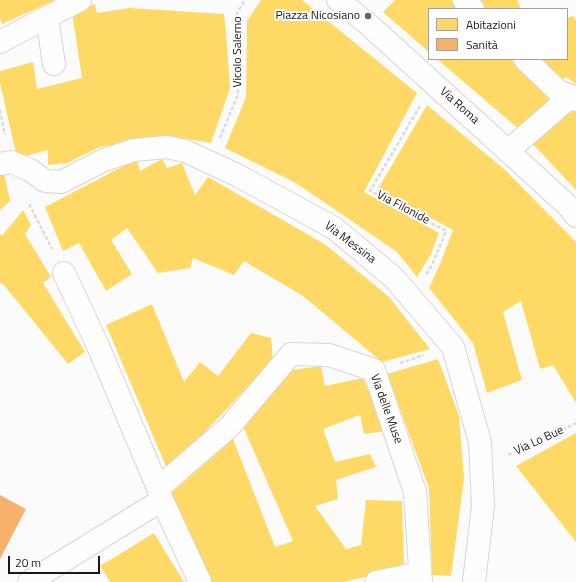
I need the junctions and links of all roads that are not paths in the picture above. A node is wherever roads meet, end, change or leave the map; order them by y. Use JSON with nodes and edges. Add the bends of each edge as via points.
{"nodes":[{"id":1,"x":80,"y":0,"type":"edge"},
{"id":2,"x":338,"y":0,"type":"edge"},
{"id":3,"x":464,"y":0,"type":"edge"},
{"id":4,"x":472,"y":8,"type":"edge"},
{"id":5,"x":47,"y":17,"type":"junction"},
{"id":6,"x":0,"y":42,"type":"edge"},
{"id":7,"x":526,"y":60,"type":"edge"},
{"id":8,"x":54,"y":64,"type":"dead end"},
{"id":9,"x":573,"y":98,"type":"edge"},
{"id":10,"x":508,"y":151,"type":"junction"},
{"id":11,"x":5,"y":163,"type":"edge"},
{"id":12,"x":576,"y":216,"type":"edge"},
{"id":13,"x":64,"y":273,"type":"dead end"},
{"id":14,"x":160,"y":494,"type":"junction"},
{"id":15,"x":421,"y":578,"type":"edge"},
{"id":16,"x":29,"y":582,"type":"edge"},
{"id":17,"x":200,"y":582,"type":"edge"},
{"id":18,"x":376,"y":582,"type":"edge"},
{"id":19,"x":474,"y":582,"type":"edge"}],
"edges":[{"from":1,"to":5,"type":"street"},
{"from":2,"to":10,"type":"street","name":"Via Roma"},
{"from":3,"to":4,"type":"street"},
{"from":5,"to":6,"type":"street"},
{"from":5,"to":8,"type":"street"},
{"from":7,"to":9,"type":"street","via":[[558,91]]},
{"from":9,"to":10,"type":"street"},
{"from":10,"to":12,"type":"street","name":"Via Roma"},
{"from":11,"to":19,"type":"street","name":"Via Messina","via":[[30,170],[45,181],[62,182],[104,160],[134,150],[167,147],[185,151],[237,175],[334,228],[394,278],[453,347],[480,442],[483,506]]},
{"from":13,"to":14,"type":"street","via":[[98,346]]},
{"from":14,"to":15,"type":"street","name":"Via delle Muse","via":[[229,427],[291,354],[329,355],[374,370],[415,492]]},
{"from":14,"to":16,"type":"street","name":"Via delle Muse"},
{"from":14,"to":17,"type":"street"},
{"from":15,"to":18,"type":"street","name":"Via delle Muse"}]}
